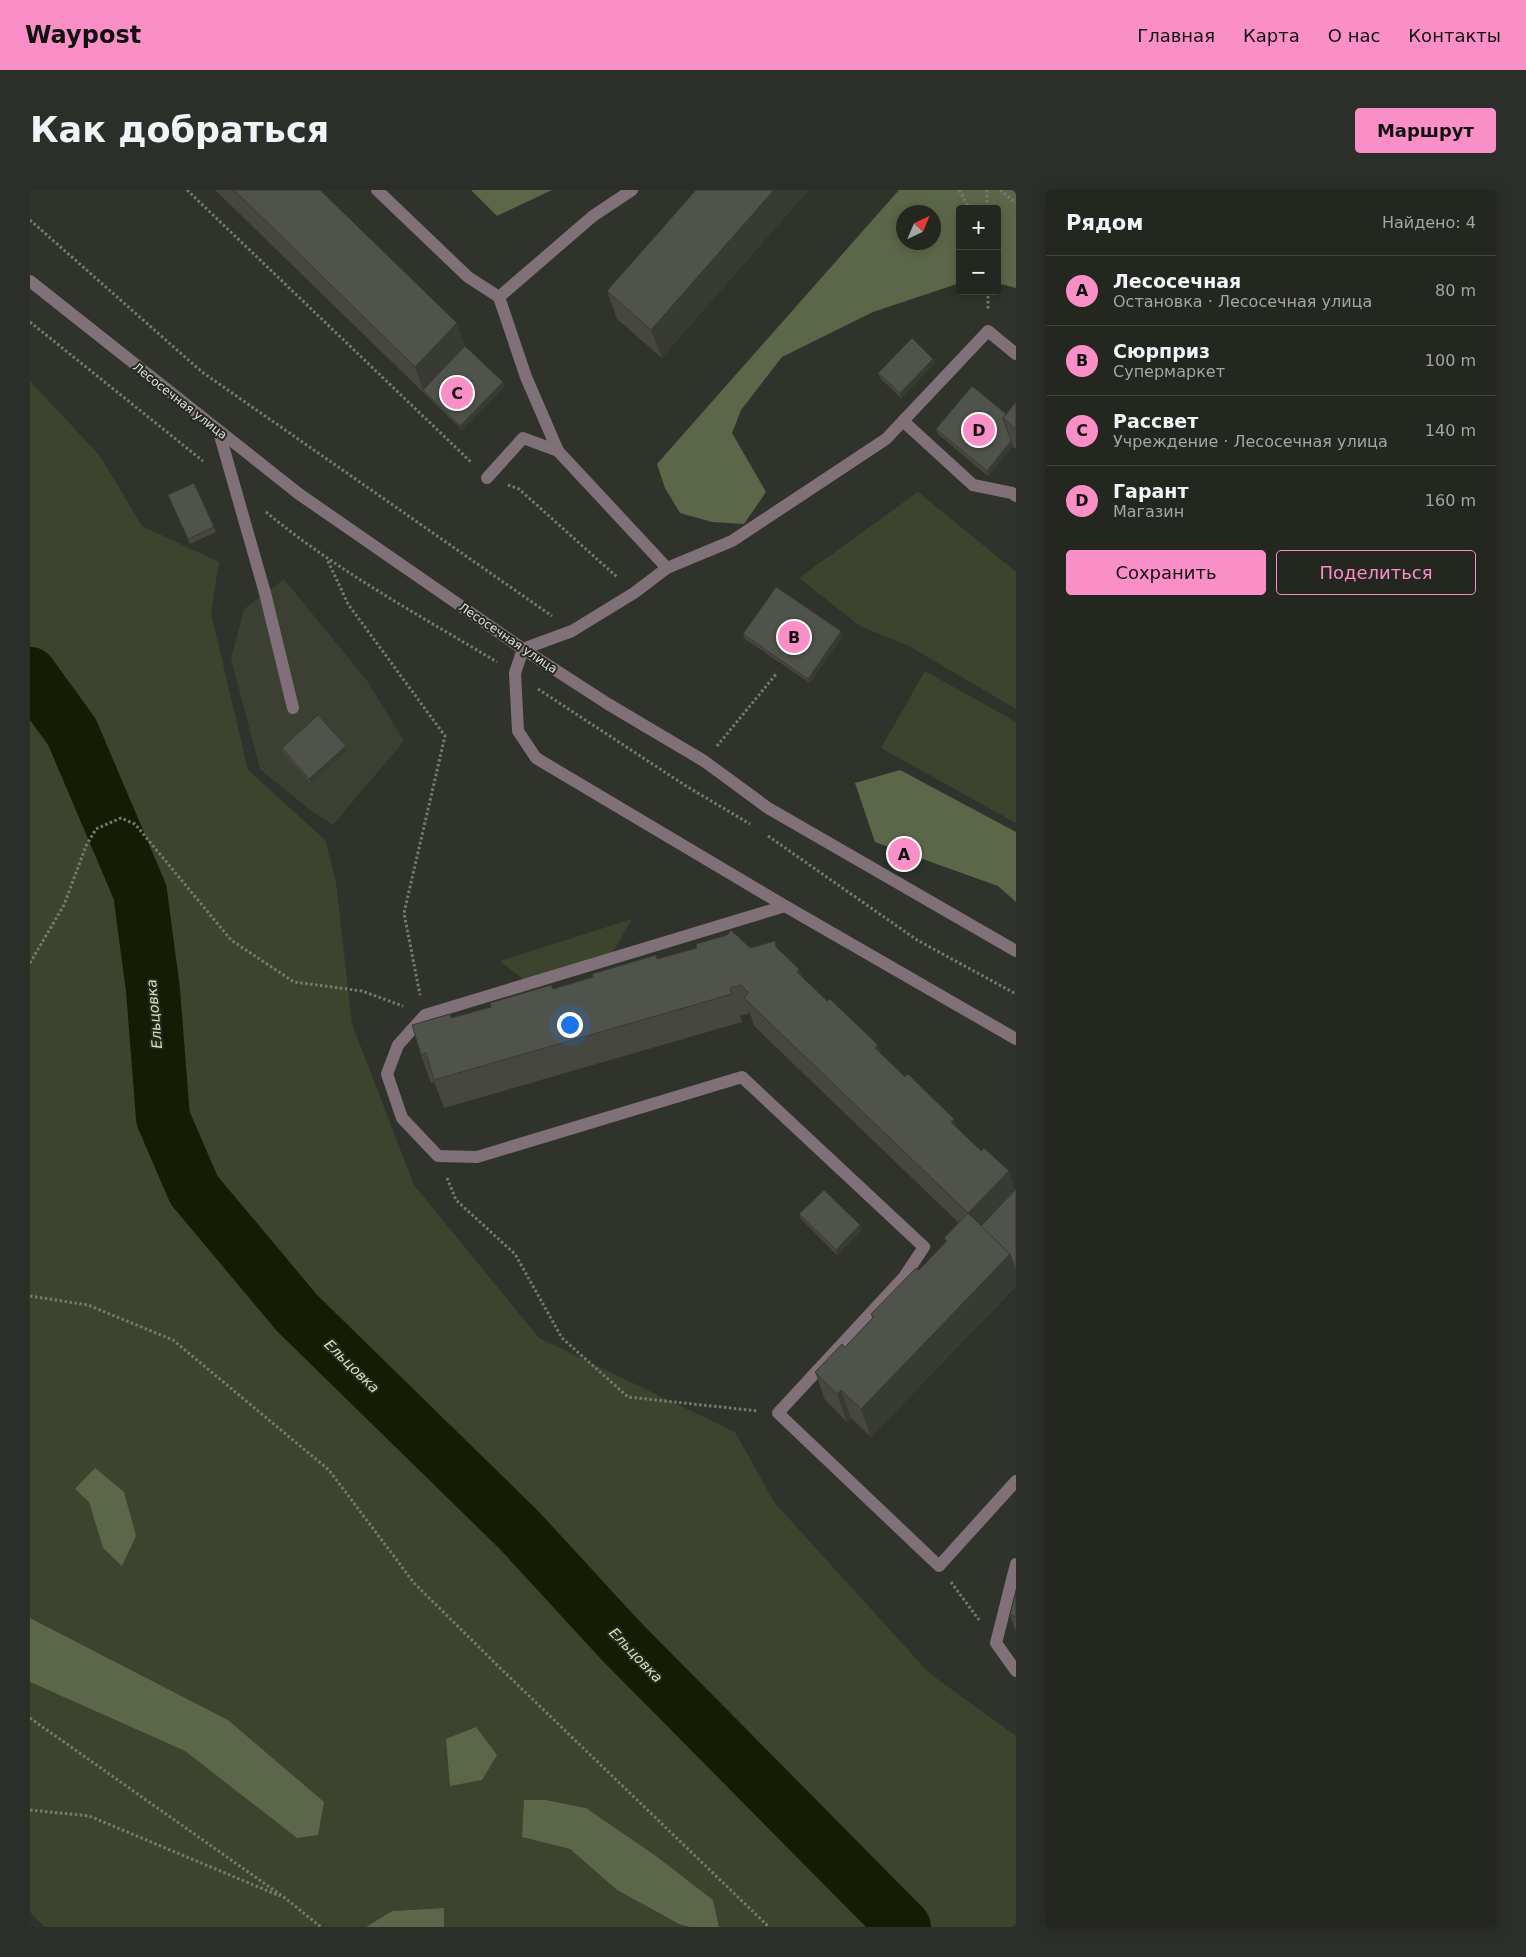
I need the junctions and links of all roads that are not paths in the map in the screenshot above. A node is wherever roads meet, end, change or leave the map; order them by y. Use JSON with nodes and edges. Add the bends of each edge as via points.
{"nodes":[{"id":1,"x":377,"y":190,"type":"edge"},
{"id":2,"x":632,"y":190,"type":"edge"},
{"id":3,"x":30,"y":281,"type":"edge"},
{"id":4,"x":499,"y":297,"type":"junction"},
{"id":5,"x":1016,"y":354,"type":"edge"},
{"id":6,"x":903,"y":421,"type":"junction"},
{"id":7,"x":219,"y":432,"type":"junction"},
{"id":8,"x":558,"y":452,"type":"junction"},
{"id":9,"x":487,"y":478,"type":"road end"},
{"id":10,"x":1016,"y":496,"type":"edge"},
{"id":11,"x":667,"y":568,"type":"junction"},
{"id":12,"x":523,"y":649,"type":"junction"},
{"id":13,"x":293,"y":708,"type":"dead end"},
{"id":14,"x":785,"y":906,"type":"junction"},
{"id":15,"x":1016,"y":951,"type":"edge"},
{"id":16,"x":1016,"y":1039,"type":"edge"},
{"id":17,"x":1016,"y":1481,"type":"edge"},
{"id":18,"x":1016,"y":1564,"type":"edge"},
{"id":19,"x":1016,"y":1671,"type":"edge"}],
"edges":[{"from":1,"to":4,"type":"street","via":[[468,277]]},
{"from":2,"to":4,"type":"street","via":[[593,216]]},
{"from":3,"to":7,"type":"street","name":"Лесосечная улица"},
{"from":4,"to":8,"type":"street","via":[[526,377]]},
{"from":5,"to":6,"type":"street","via":[[988,331]]},
{"from":6,"to":10,"type":"street","via":[[973,486]]},
{"from":6,"to":11,"type":"street","via":[[886,439],[732,541]]},
{"from":7,"to":12,"type":"street","name":"Лесосечная улица","via":[[299,494]]},
{"from":7,"to":13,"type":"street","via":[[265,593]]},
{"from":8,"to":9,"type":"street","via":[[522,438]]},
{"from":8,"to":11,"type":"street"},
{"from":11,"to":12,"type":"street","via":[[634,593],[572,631]]},
{"from":12,"to":14,"type":"street","via":[[515,673],[518,731],[536,758]]},
{"from":12,"to":15,"type":"street","name":"Лесосечная улица","via":[[704,761],[768,808]]},
{"from":14,"to":16,"type":"street"},
{"from":14,"to":17,"type":"street","via":[[425,1015],[398,1045],[387,1074],[402,1118],[438,1156],[477,1157],[742,1077],[924,1247],[904,1277],[778,1413],[939,1566]]},
{"from":18,"to":19,"type":"street","via":[[996,1643]]}]}
